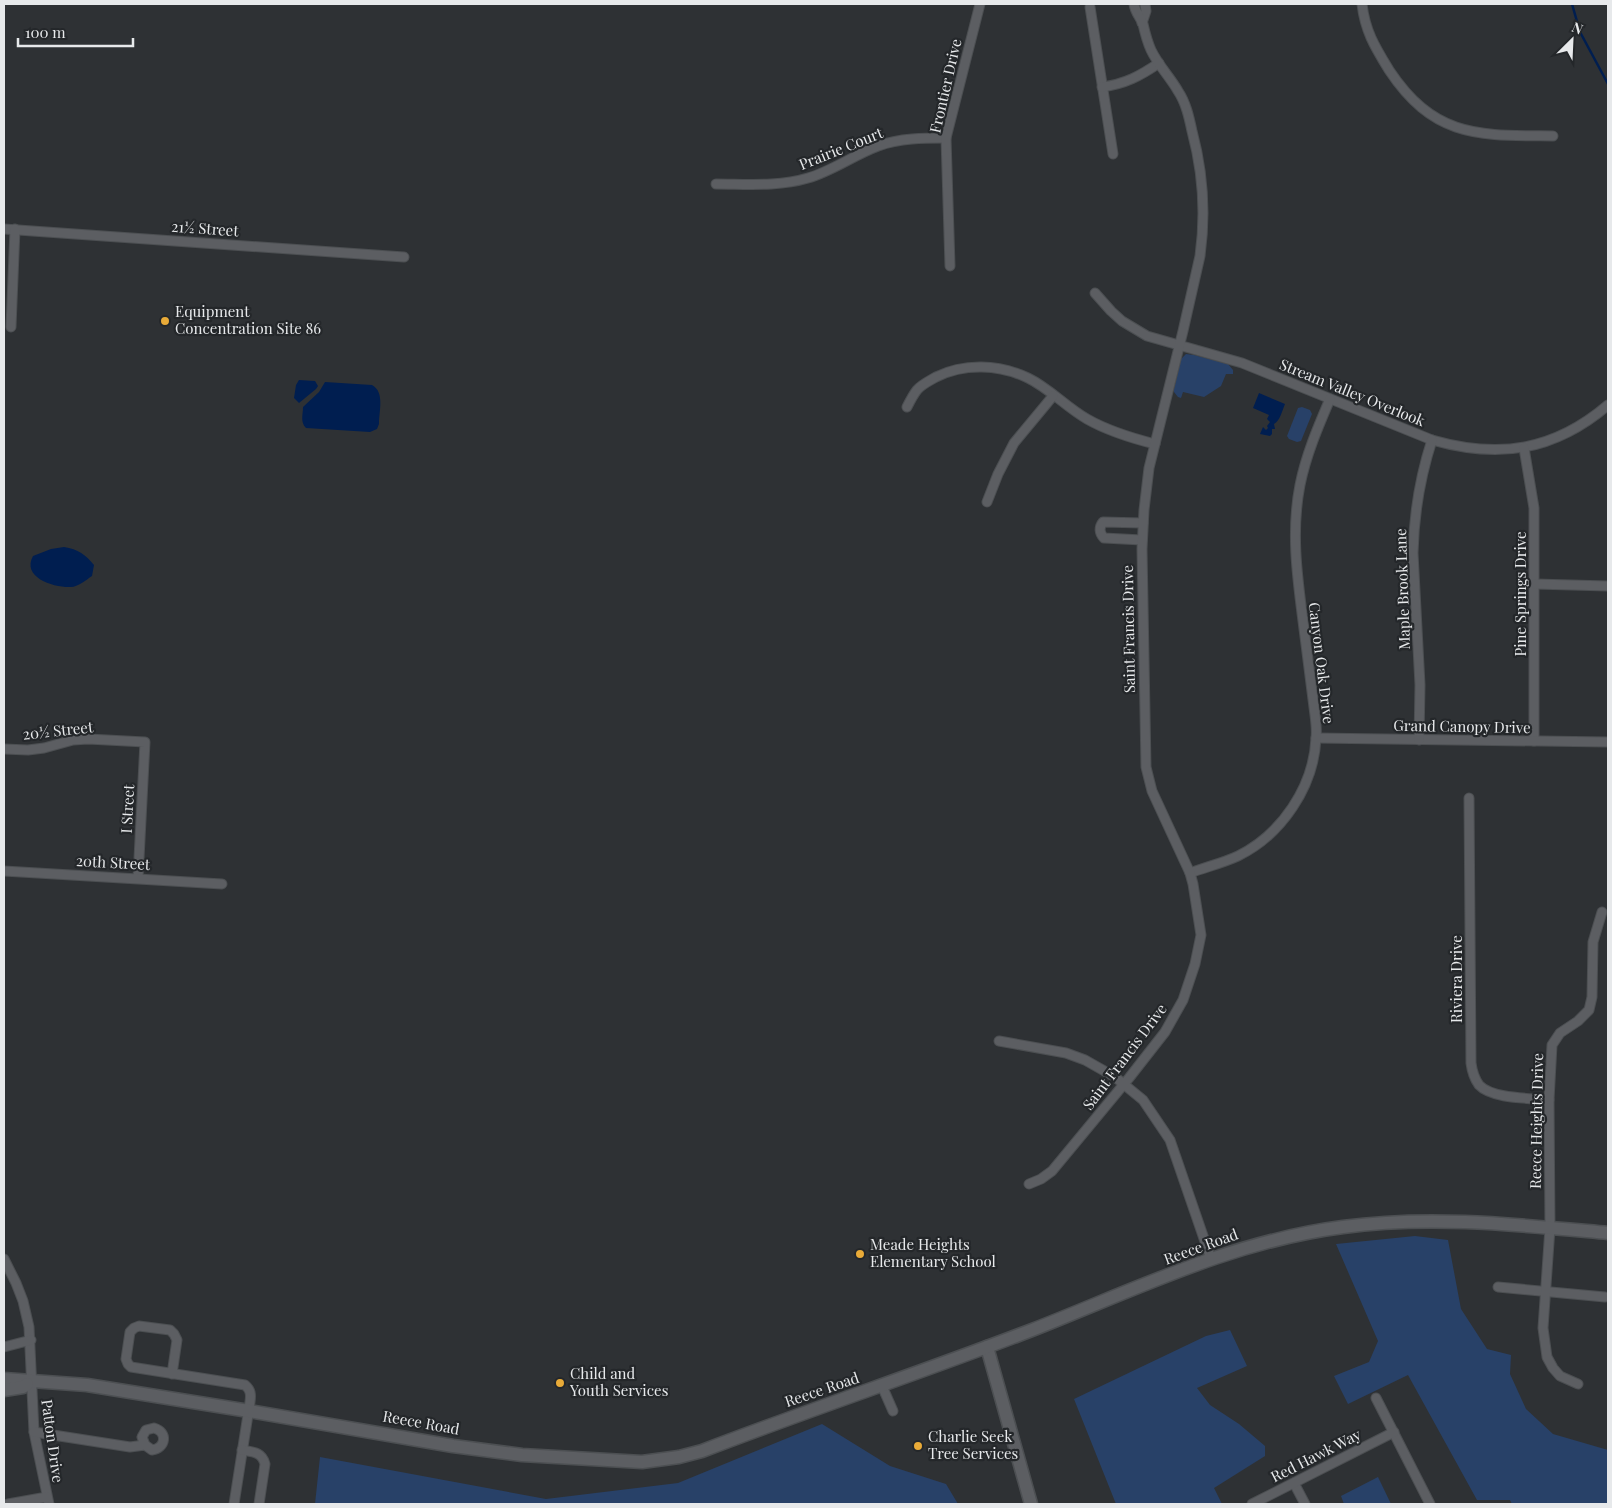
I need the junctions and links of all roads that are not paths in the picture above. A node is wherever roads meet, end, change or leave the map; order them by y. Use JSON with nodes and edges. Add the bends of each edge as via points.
{"nodes":[{"id":1,"x":980,"y":4,"type":"edge"},
{"id":2,"x":1134,"y":4,"type":"edge"},
{"id":3,"x":1145,"y":4,"type":"edge"},
{"id":4,"x":1362,"y":4,"type":"edge"},
{"id":5,"x":1090,"y":7,"type":"dead end"},
{"id":6,"x":1142,"y":23,"type":"junction"},
{"id":7,"x":1158,"y":63,"type":"junction"},
{"id":8,"x":1102,"y":87,"type":"junction"},
{"id":9,"x":1553,"y":136,"type":"dead end"},
{"id":10,"x":946,"y":138,"type":"junction"},
{"id":11,"x":1113,"y":154,"type":"dead end"},
{"id":12,"x":716,"y":184,"type":"dead end"},
{"id":13,"x":4,"y":229,"type":"edge"},
{"id":14,"x":15,"y":230,"type":"junction"},
{"id":15,"x":404,"y":256,"type":"dead end"},
{"id":16,"x":950,"y":266,"type":"dead end"},
{"id":17,"x":1095,"y":293,"type":"dead end"},
{"id":18,"x":11,"y":327,"type":"dead end"},
{"id":19,"x":1180,"y":345,"type":"junction"},
{"id":20,"x":1053,"y":396,"type":"junction"},
{"id":21,"x":1330,"y":399,"type":"junction"},
{"id":22,"x":1608,"y":405,"type":"edge"},
{"id":23,"x":907,"y":407,"type":"dead end"},
{"id":24,"x":1432,"y":440,"type":"junction"},
{"id":25,"x":1154,"y":444,"type":"junction"},
{"id":26,"x":1524,"y":448,"type":"junction"},
{"id":27,"x":987,"y":502,"type":"dead end"},
{"id":28,"x":1143,"y":523,"type":"junction"},
{"id":29,"x":1142,"y":540,"type":"junction"},
{"id":30,"x":1535,"y":584,"type":"junction"},
{"id":31,"x":1608,"y":586,"type":"edge"},
{"id":32,"x":1316,"y":738,"type":"junction"},
{"id":33,"x":1419,"y":740,"type":"junction"},
{"id":34,"x":1534,"y":741,"type":"junction"},
{"id":35,"x":145,"y":742,"type":"joint"},
{"id":36,"x":1608,"y":742,"type":"edge"},
{"id":37,"x":4,"y":749,"type":"edge"},
{"id":38,"x":1469,"y":798,"type":"dead end"},
{"id":39,"x":4,"y":871,"type":"edge"},
{"id":40,"x":1190,"y":873,"type":"junction"},
{"id":41,"x":138,"y":878,"type":"junction"},
{"id":42,"x":222,"y":884,"type":"dead end"},
{"id":43,"x":1602,"y":912,"type":"dead end"},
{"id":44,"x":999,"y":1041,"type":"dead end"},
{"id":45,"x":1124,"y":1084,"type":"junction"},
{"id":46,"x":1549,"y":1100,"type":"junction"},
{"id":47,"x":1029,"y":1184,"type":"dead end"},
{"id":48,"x":1550,"y":1228,"type":"junction"},
{"id":49,"x":1608,"y":1233,"type":"edge"},
{"id":50,"x":4,"y":1259,"type":"edge"},
{"id":51,"x":1211,"y":1259,"type":"junction"},
{"id":52,"x":1498,"y":1287,"type":"dead end"},
{"id":53,"x":1546,"y":1292,"type":"junction"},
{"id":54,"x":1605,"y":1297,"type":"dead end"},
{"id":55,"x":31,"y":1340,"type":"junction"},
{"id":56,"x":987,"y":1346,"type":"junction"},
{"id":57,"x":4,"y":1347,"type":"edge"},
{"id":58,"x":172,"y":1374,"type":"junction"},
{"id":59,"x":4,"y":1379,"type":"edge"},
{"id":60,"x":31,"y":1381,"type":"junction"},
{"id":61,"x":1578,"y":1384,"type":"dead end"},
{"id":62,"x":882,"y":1386,"type":"junction"},
{"id":63,"x":4,"y":1390,"type":"edge"},
{"id":64,"x":1376,"y":1398,"type":"dead end"},
{"id":65,"x":249,"y":1411,"type":"junction"},
{"id":66,"x":893,"y":1411,"type":"dead end"},
{"id":67,"x":34,"y":1432,"type":"junction"},
{"id":68,"x":1394,"y":1432,"type":"junction"},
{"id":69,"x":144,"y":1445,"type":"dead end"},
{"id":70,"x":242,"y":1450,"type":"junction"},
{"id":71,"x":1294,"y":1483,"type":"junction"},
{"id":72,"x":48,"y":1501,"type":"edge"},
{"id":73,"x":8,"y":1504,"type":"edge"},
{"id":74,"x":234,"y":1504,"type":"edge"},
{"id":75,"x":259,"y":1504,"type":"edge"},
{"id":76,"x":1031,"y":1504,"type":"edge"},
{"id":77,"x":1252,"y":1504,"type":"edge"},
{"id":78,"x":1305,"y":1504,"type":"edge"},
{"id":79,"x":1430,"y":1504,"type":"edge"}],
"edges":[{"from":1,"to":10,"type":"street","name":"Frontier Drive"},
{"from":2,"to":6,"type":"street","name":"Saint Francis Drive"},
{"from":3,"to":6,"type":"street","name":"Saint Francis Drive"},
{"from":4,"to":9,"type":"street","via":[[1369,36],[1380,56],[1406,92],[1433,116],[1479,134]]},
{"from":5,"to":8,"type":"street"},
{"from":6,"to":7,"type":"street","name":"Saint Francis Drive"},
{"from":7,"to":8,"type":"street","via":[[1130,81]]},
{"from":7,"to":19,"type":"street","name":"Saint Francis Drive","via":[[1184,103],[1196,144],[1203,201],[1200,256]]},
{"from":8,"to":11,"type":"street"},
{"from":10,"to":12,"type":"street","name":"Prairie Court","via":[[909,139],[880,145],[809,178],[791,182]]},
{"from":10,"to":16,"type":"street","name":"Frontier Drive"},
{"from":13,"to":14,"type":"street","name":"21½ Street"},
{"from":14,"to":15,"type":"street","name":"21½ Street"},
{"from":14,"to":18,"type":"street"},
{"from":17,"to":19,"type":"street","name":"Stream Valley Overlook","via":[[1134,329]]},
{"from":19,"to":21,"type":"street","name":"Stream Valley Overlook","via":[[1234,360]]},
{"from":19,"to":25,"type":"street","name":"Saint Francis Drive"},
{"from":20,"to":23,"type":"street","via":[[1016,372],[969,367],[928,381],[917,390]]},
{"from":20,"to":25,"type":"street","via":[[1108,430]]},
{"from":20,"to":27,"type":"street","via":[[1014,443]]},
{"from":21,"to":24,"type":"street","name":"Stream Valley Overlook"},
{"from":21,"to":32,"type":"street","name":"Canyon Oak Drive","via":[[1304,470],[1295,532],[1296,568]]},
{"from":22,"to":26,"type":"street","name":"Stream Valley Overlook","via":[[1568,433]]},
{"from":24,"to":26,"type":"street","name":"Stream Valley Overlook","via":[[1469,449]]},
{"from":24,"to":33,"type":"street","name":"Maple Brook Lane","via":[[1413,536],[1420,685]]},
{"from":25,"to":28,"type":"street","name":"Saint Francis Drive"},
{"from":26,"to":30,"type":"street","name":"Pine Springs Drive","via":[[1534,508]]},
{"from":28,"to":29,"type":"street","name":"Saint Francis Drive"},
{"from":28,"to":29,"type":"street","via":[[1103,522],[1100,528],[1104,538]]},
{"from":29,"to":40,"type":"street","name":"Saint Francis Drive","via":[[1144,754],[1152,791]]},
{"from":30,"to":31,"type":"street"},
{"from":30,"to":34,"type":"street","name":"Pine Springs Drive"},
{"from":32,"to":33,"type":"street","name":"Grand Canopy Drive"},
{"from":32,"to":40,"type":"street","name":"Canyon Oak Drive","via":[[1310,771],[1283,820],[1238,856]]},
{"from":33,"to":34,"type":"street","name":"Grand Canopy Drive"},
{"from":34,"to":36,"type":"street","name":"Grand Canopy Drive"},
{"from":35,"to":37,"type":"street","name":"20½ Street","via":[[88,739],[28,750]]},
{"from":35,"to":41,"type":"street","name":"I Street"},
{"from":38,"to":46,"type":"street","name":"Riviera Drive","via":[[1471,1063],[1474,1076],[1489,1092]]},
{"from":39,"to":41,"type":"street","name":"20th Street"},
{"from":40,"to":45,"type":"street","name":"Saint Francis Drive","via":[[1200,935],[1189,986],[1165,1032]]},
{"from":41,"to":42,"type":"street","name":"20th Street"},
{"from":43,"to":46,"type":"street","name":"Reece Heights Drive","via":[[1593,942],[1589,1010],[1560,1032],[1552,1046]]},
{"from":44,"to":45,"type":"street","via":[[1066,1053],[1101,1067]]},
{"from":45,"to":47,"type":"street","name":"Saint Francis Drive","via":[[1052,1171]]},
{"from":45,"to":51,"type":"street","via":[[1143,1100],[1170,1140]]},
{"from":46,"to":48,"type":"street","name":"Reece Heights Drive"},
{"from":48,"to":49,"type":"main road","name":"Reece Road"},
{"from":48,"to":51,"type":"main road","name":"Reece Road","via":[[1446,1221],[1376,1223],[1278,1239]]},
{"from":48,"to":53,"type":"street","name":"Reece Heights Drive"},
{"from":50,"to":55,"type":"street","name":"Patton Drive","via":[[23,1300]]},
{"from":51,"to":56,"type":"main road","name":"Reece Road"},
{"from":52,"to":53,"type":"street"},
{"from":53,"to":54,"type":"street"},
{"from":53,"to":61,"type":"street","name":"Reece Heights Drive","via":[[1543,1328],[1547,1357],[1560,1376]]},
{"from":55,"to":57,"type":"street"},
{"from":55,"to":60,"type":"street","name":"Patton Drive"},
{"from":56,"to":62,"type":"main road","name":"Reece Road"},
{"from":56,"to":76,"type":"main road"},
{"from":58,"to":58,"type":"street","via":[[128,1364],[130,1332],[134,1328],[170,1330],[174,1334],[177,1340]]},
{"from":58,"to":65,"type":"street","via":[[245,1385],[251,1394]]},
{"from":59,"to":60,"type":"main road","name":"Reece Road"},
{"from":60,"to":63,"type":"main road","name":"Reece Road","via":[[23,1387]]},
{"from":60,"to":65,"type":"main road","name":"Reece Road","via":[[88,1386]]},
{"from":60,"to":67,"type":"street","name":"Patton Drive"},
{"from":62,"to":65,"type":"main road","name":"Reece Road","via":[[702,1451],[642,1462],[512,1454]]},
{"from":62,"to":66,"type":"street"},
{"from":64,"to":68,"type":"street"},
{"from":65,"to":70,"type":"street"},
{"from":67,"to":69,"type":"street","via":[[130,1447]]},
{"from":67,"to":72,"type":"street","name":"Patton Drive"},
{"from":68,"to":71,"type":"street","name":"Red Hawk Way"},
{"from":68,"to":79,"type":"street"},
{"from":70,"to":74,"type":"street"},
{"from":70,"to":75,"type":"street","via":[[264,1458]]},
{"from":71,"to":77,"type":"street","name":"Red Hawk Way"},
{"from":71,"to":78,"type":"street"},
{"from":72,"to":73,"type":"street"}]}
